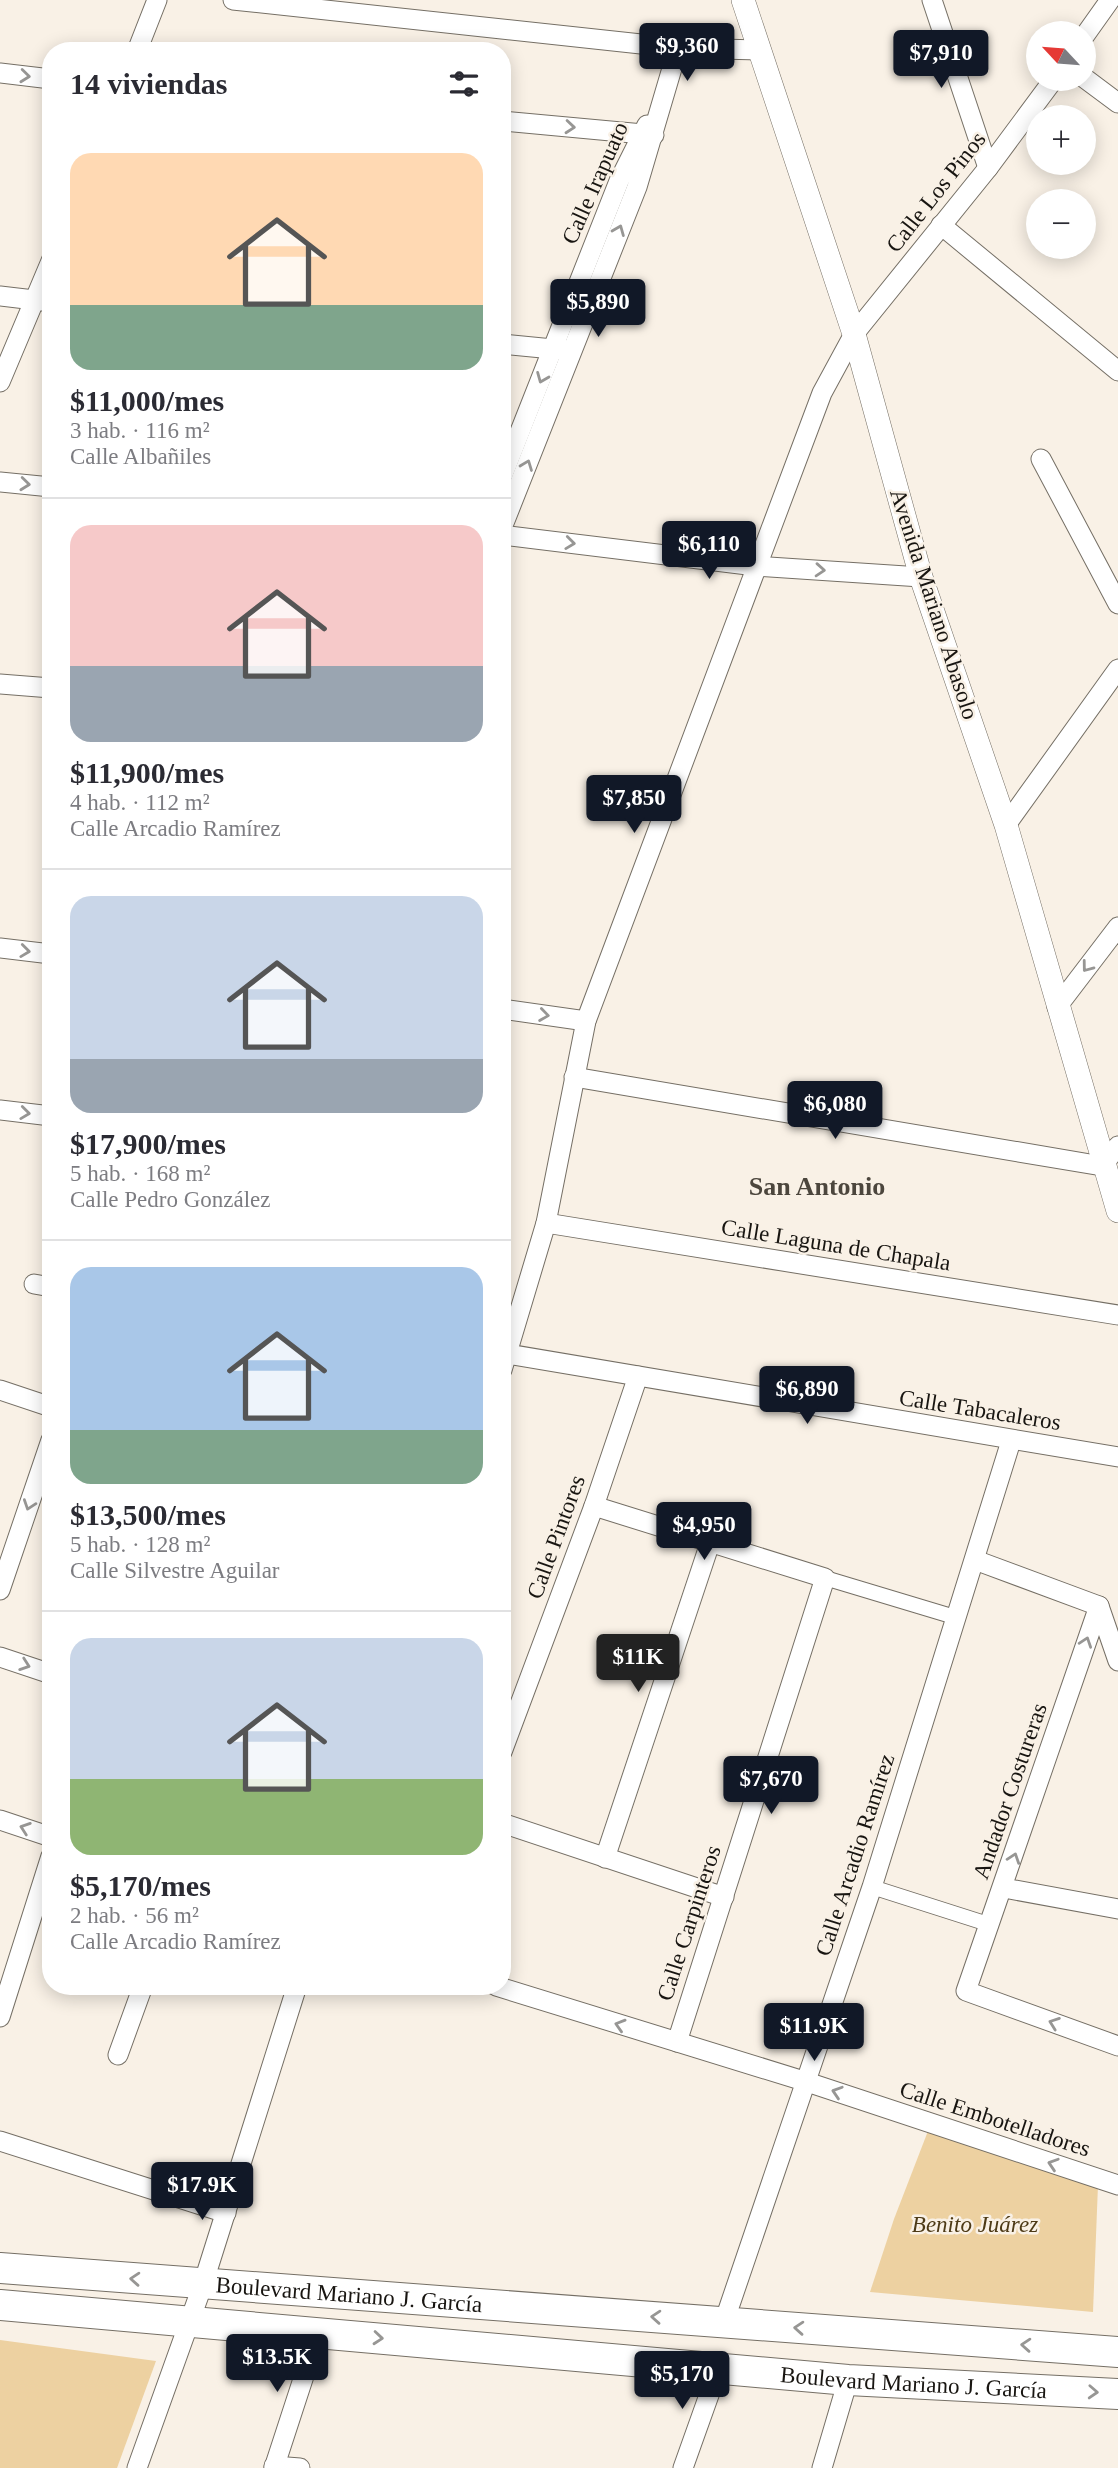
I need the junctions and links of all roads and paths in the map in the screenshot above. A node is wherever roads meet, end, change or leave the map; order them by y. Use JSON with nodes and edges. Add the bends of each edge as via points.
{"nodes":[{"id":1,"x":157,"y":0,"type":"edge"},
{"id":2,"x":233,"y":0,"type":"edge"},
{"id":3,"x":743,"y":0,"type":"edge"},
{"id":4,"x":932,"y":0,"type":"edge"},
{"id":5,"x":1102,"y":5,"type":"edge"},
{"id":6,"x":1093,"y":21,"type":"edge"},
{"id":7,"x":141,"y":42,"type":"edge"},
{"id":8,"x":678,"y":48,"type":"junction"},
{"id":9,"x":760,"y":50,"type":"junction"},
{"id":10,"x":0,"y":73,"type":"edge"},
{"id":11,"x":42,"y":78,"type":"edge"},
{"id":12,"x":1096,"y":87,"type":"edge"},
{"id":13,"x":1045,"y":91,"type":"edge"},
{"id":14,"x":1118,"y":103,"type":"edge"},
{"id":15,"x":511,"y":122,"type":"edge"},
{"id":16,"x":648,"y":134,"type":"junction"},
{"id":17,"x":988,"y":168,"type":"junction"},
{"id":18,"x":942,"y":226,"type":"junction"},
{"id":19,"x":0,"y":296,"type":"edge"},
{"id":20,"x":42,"y":301,"type":"edge"},
{"id":21,"x":42,"y":303,"type":"edge"},
{"id":22,"x":854,"y":334,"type":"junction"},
{"id":23,"x":511,"y":345,"type":"edge"},
{"id":24,"x":562,"y":350,"type":"junction"},
{"id":25,"x":1118,"y":371,"type":"edge"},
{"id":26,"x":0,"y":382,"type":"edge"},
{"id":27,"x":511,"y":458,"type":"edge"},
{"id":28,"x":1041,"y":459,"type":"dead end"},
{"id":29,"x":0,"y":482,"type":"edge"},
{"id":30,"x":42,"y":486,"type":"edge"},
{"id":31,"x":511,"y":501,"type":"edge"},
{"id":32,"x":511,"y":536,"type":"edge"},
{"id":33,"x":757,"y":566,"type":"junction"},
{"id":34,"x":921,"y":577,"type":"junction"},
{"id":35,"x":1118,"y":604,"type":"edge"},
{"id":36,"x":1118,"y":669,"type":"edge"},
{"id":37,"x":0,"y":684,"type":"edge"},
{"id":38,"x":42,"y":687,"type":"edge"},
{"id":39,"x":1006,"y":825,"type":"junction"},
{"id":40,"x":1118,"y":927,"type":"edge"},
{"id":41,"x":0,"y":948,"type":"edge"},
{"id":42,"x":42,"y":953,"type":"edge"},
{"id":43,"x":1057,"y":1007,"type":"junction"},
{"id":44,"x":511,"y":1010,"type":"edge"},
{"id":45,"x":586,"y":1021,"type":"junction"},
{"id":46,"x":574,"y":1077,"type":"junction"},
{"id":47,"x":0,"y":1110,"type":"edge"},
{"id":48,"x":42,"y":1115,"type":"edge"},
{"id":49,"x":1118,"y":1146,"type":"edge"},
{"id":50,"x":1102,"y":1166,"type":"junction"},
{"id":51,"x":1118,"y":1211,"type":"edge"},
{"id":52,"x":546,"y":1223,"type":"junction"},
{"id":53,"x":1118,"y":1315,"type":"edge"},
{"id":54,"x":511,"y":1336,"type":"edge"},
{"id":55,"x":511,"y":1360,"type":"edge"},
{"id":56,"x":638,"y":1376,"type":"junction"},
{"id":57,"x":0,"y":1390,"type":"edge"},
{"id":58,"x":42,"y":1404,"type":"edge"},
{"id":59,"x":1011,"y":1441,"type":"junction"},
{"id":60,"x":1118,"y":1457,"type":"edge"},
{"id":61,"x":42,"y":1466,"type":"edge"},
{"id":62,"x":594,"y":1506,"type":"junction"},
{"id":63,"x":710,"y":1543,"type":"junction"},
{"id":64,"x":975,"y":1560,"type":"junction"},
{"id":65,"x":825,"y":1578,"type":"junction"},
{"id":66,"x":0,"y":1590,"type":"edge"},
{"id":67,"x":1099,"y":1606,"type":"junction"},
{"id":68,"x":958,"y":1618,"type":"junction"},
{"id":69,"x":0,"y":1657,"type":"edge"},
{"id":70,"x":1118,"y":1661,"type":"edge"},
{"id":71,"x":42,"y":1671,"type":"edge"},
{"id":72,"x":511,"y":1728,"type":"edge"},
{"id":73,"x":0,"y":1820,"type":"edge"},
{"id":74,"x":511,"y":1826,"type":"edge"},
{"id":75,"x":42,"y":1834,"type":"edge"},
{"id":76,"x":605,"y":1858,"type":"junction"},
{"id":77,"x":42,"y":1884,"type":"edge"},
{"id":78,"x":872,"y":1886,"type":"junction"},
{"id":79,"x":1004,"y":1888,"type":"junction"},
{"id":80,"x":724,"y":1898,"type":"junction"},
{"id":81,"x":1118,"y":1909,"type":"edge"},
{"id":82,"x":991,"y":1925,"type":"junction"},
{"id":83,"x":511,"y":1991,"type":"edge"},
{"id":84,"x":140,"y":1995,"type":"edge"},
{"id":85,"x":294,"y":1995,"type":"edge"},
{"id":86,"x":0,"y":2017,"type":"edge"},
{"id":87,"x":677,"y":2042,"type":"junction"},
{"id":88,"x":1118,"y":2046,"type":"edge"},
{"id":89,"x":118,"y":2055,"type":"dead end"},
{"id":90,"x":807,"y":2082,"type":"junction"},
{"id":91,"x":0,"y":2141,"type":"edge"},
{"id":92,"x":1118,"y":2185,"type":"edge"},
{"id":93,"x":226,"y":2213,"type":"junction"},
{"id":94,"x":0,"y":2269,"type":"edge"},
{"id":95,"x":203,"y":2284,"type":"junction"},
{"id":96,"x":0,"y":2305,"type":"edge"},
{"id":97,"x":188,"y":2321,"type":"junction"},
{"id":98,"x":724,"y":2322,"type":"junction"},
{"id":99,"x":318,"y":2333,"type":"junction"},
{"id":100,"x":1118,"y":2352,"type":"edge"},
{"id":101,"x":719,"y":2367,"type":"junction"},
{"id":102,"x":848,"y":2380,"type":"junction"},
{"id":103,"x":1118,"y":2393,"type":"edge"},
{"id":104,"x":274,"y":2467,"type":"edge"},
{"id":105,"x":137,"y":2468,"type":"edge"},
{"id":106,"x":300,"y":2468,"type":"edge"},
{"id":107,"x":683,"y":2468,"type":"edge"},
{"id":108,"x":822,"y":2468,"type":"edge"}],
"edges":[{"from":1,"to":7,"type":"street"},
{"from":2,"to":8,"type":"street"},
{"from":3,"to":9,"type":"street","name":"Avenida Mariano Abasolo"},
{"from":4,"to":17,"type":"street"},
{"from":5,"to":6,"type":"street"},
{"from":8,"to":9,"type":"street"},
{"from":8,"to":16,"type":"street","name":"Calle Irapuato"},
{"from":9,"to":22,"type":"street","name":"Avenida Mariano Abasolo"},
{"from":10,"to":11,"type":"street","one_way":true},
{"from":12,"to":14,"type":"street"},
{"from":13,"to":17,"type":"street","name":"Calle Los Pinos"},
{"from":15,"to":16,"type":"street","one_way":true},
{"from":16,"to":24,"type":"street","name":"Calle Irapuato","via":[[619,181]]},
{"from":17,"to":18,"type":"street","name":"Calle Los Pinos"},
{"from":18,"to":22,"type":"street","name":"Calle Los Pinos"},
{"from":18,"to":25,"type":"street"},
{"from":19,"to":20,"type":"street"},
{"from":21,"to":26,"type":"street"},
{"from":22,"to":33,"type":"street","name":"Calle Los Pinos","via":[[822,393]]},
{"from":22,"to":34,"type":"street","name":"Avenida Mariano Abasolo"},
{"from":23,"to":24,"type":"street"},
{"from":24,"to":27,"type":"street","name":"Calle Irapuato","one_way":true},
{"from":31,"to":24,"type":"street","name":"Calle Irapuato","one_way":true},
{"from":28,"to":35,"type":"street"},
{"from":29,"to":30,"type":"street","one_way":true},
{"from":32,"to":33,"type":"street","one_way":true},
{"from":33,"to":34,"type":"street","one_way":true},
{"from":33,"to":45,"type":"street","name":"Calle Los Pinos"},
{"from":34,"to":39,"type":"street","name":"Avenida Mariano Abasolo"},
{"from":36,"to":39,"type":"street"},
{"from":37,"to":38,"type":"street"},
{"from":39,"to":43,"type":"street","name":"Avenida Mariano Abasolo"},
{"from":40,"to":43,"type":"street","one_way":true},
{"from":41,"to":42,"type":"street","one_way":true},
{"from":43,"to":50,"type":"street","name":"Avenida Mariano Abasolo"},
{"from":44,"to":45,"type":"street","one_way":true},
{"from":45,"to":46,"type":"street","name":"Calle Los Pinos"},
{"from":46,"to":50,"type":"street"},
{"from":46,"to":52,"type":"street","name":"Calle Los Pinos"},
{"from":47,"to":48,"type":"street","one_way":true},
{"from":49,"to":50,"type":"street"},
{"from":50,"to":51,"type":"street","name":"Avenida Mariano Abasolo"},
{"from":52,"to":53,"type":"street","name":"Calle Laguna de Chapala"},
{"from":52,"to":54,"type":"street","name":"Calle Los Pinos"},
{"from":55,"to":56,"type":"street","name":"Calle Tabacaleros"},
{"from":56,"to":59,"type":"street","name":"Calle Tabacaleros"},
{"from":56,"to":62,"type":"street","name":"Calle Pintores"},
{"from":57,"to":58,"type":"street"},
{"from":59,"to":60,"type":"street","name":"Calle Tabacaleros"},
{"from":59,"to":64,"type":"street","name":"Calle Arcadio Ramírez"},
{"from":61,"to":66,"type":"street","one_way":true},
{"from":62,"to":63,"type":"street"},
{"from":62,"to":72,"type":"street","name":"Calle Pintores"},
{"from":63,"to":65,"type":"street"},
{"from":63,"to":76,"type":"street"},
{"from":64,"to":67,"type":"street"},
{"from":64,"to":68,"type":"street","name":"Calle Arcadio Ramírez"},
{"from":65,"to":68,"type":"street"},
{"from":65,"to":80,"type":"street","name":"Calle Carpinteros"},
{"from":67,"to":70,"type":"street"},
{"from":79,"to":67,"type":"street","name":"Andador Costureras","one_way":true},
{"from":68,"to":78,"type":"street","name":"Calle Arcadio Ramírez"},
{"from":69,"to":71,"type":"street","one_way":true},
{"from":75,"to":73,"type":"street","one_way":true},
{"from":74,"to":76,"type":"street"},
{"from":76,"to":80,"type":"street"},
{"from":77,"to":86,"type":"street"},
{"from":78,"to":82,"type":"street"},
{"from":78,"to":90,"type":"street","name":"Calle Arcadio Ramírez"},
{"from":79,"to":81,"type":"street"},
{"from":79,"to":82,"type":"street","name":"Andador Costureras"},
{"from":80,"to":87,"type":"street","name":"Calle Carpinteros"},
{"from":88,"to":82,"type":"street","name":"Andador Costureras","one_way":true,"via":[[966,1991]]},
{"from":87,"to":83,"type":"street","name":"Calle Embotelladores","one_way":true},
{"from":84,"to":89,"type":"street"},
{"from":85,"to":93,"type":"street"},
{"from":87,"to":90,"type":"street","name":"Calle Embotelladores"},
{"from":92,"to":90,"type":"street","name":"Calle Embotelladores","one_way":true},
{"from":90,"to":98,"type":"street","name":"Calle Arcadio Ramírez"},
{"from":91,"to":93,"type":"street"},
{"from":93,"to":95,"type":"street"},
{"from":95,"to":94,"type":"main road","name":"Boulevard Mariano J. García","one_way":true},
{"from":95,"to":97,"type":"street"},
{"from":98,"to":95,"type":"main road","name":"Boulevard Mariano J. García","one_way":true},
{"from":96,"to":97,"type":"main road","name":"Boulevard Mariano J. García"},
{"from":97,"to":99,"type":"main road","name":"Boulevard Mariano J. García"},
{"from":97,"to":105,"type":"street"},
{"from":100,"to":98,"type":"main road","name":"Boulevard Mariano J. García","one_way":true},
{"from":99,"to":101,"type":"main road","name":"Boulevard Mariano J. García","one_way":true},
{"from":99,"to":104,"type":"street"},
{"from":101,"to":102,"type":"main road","name":"Boulevard Mariano J. García"},
{"from":101,"to":107,"type":"street"},
{"from":102,"to":103,"type":"main road","name":"Boulevard Mariano J. García","one_way":true},
{"from":102,"to":108,"type":"street"},
{"from":104,"to":106,"type":"street"}]}
